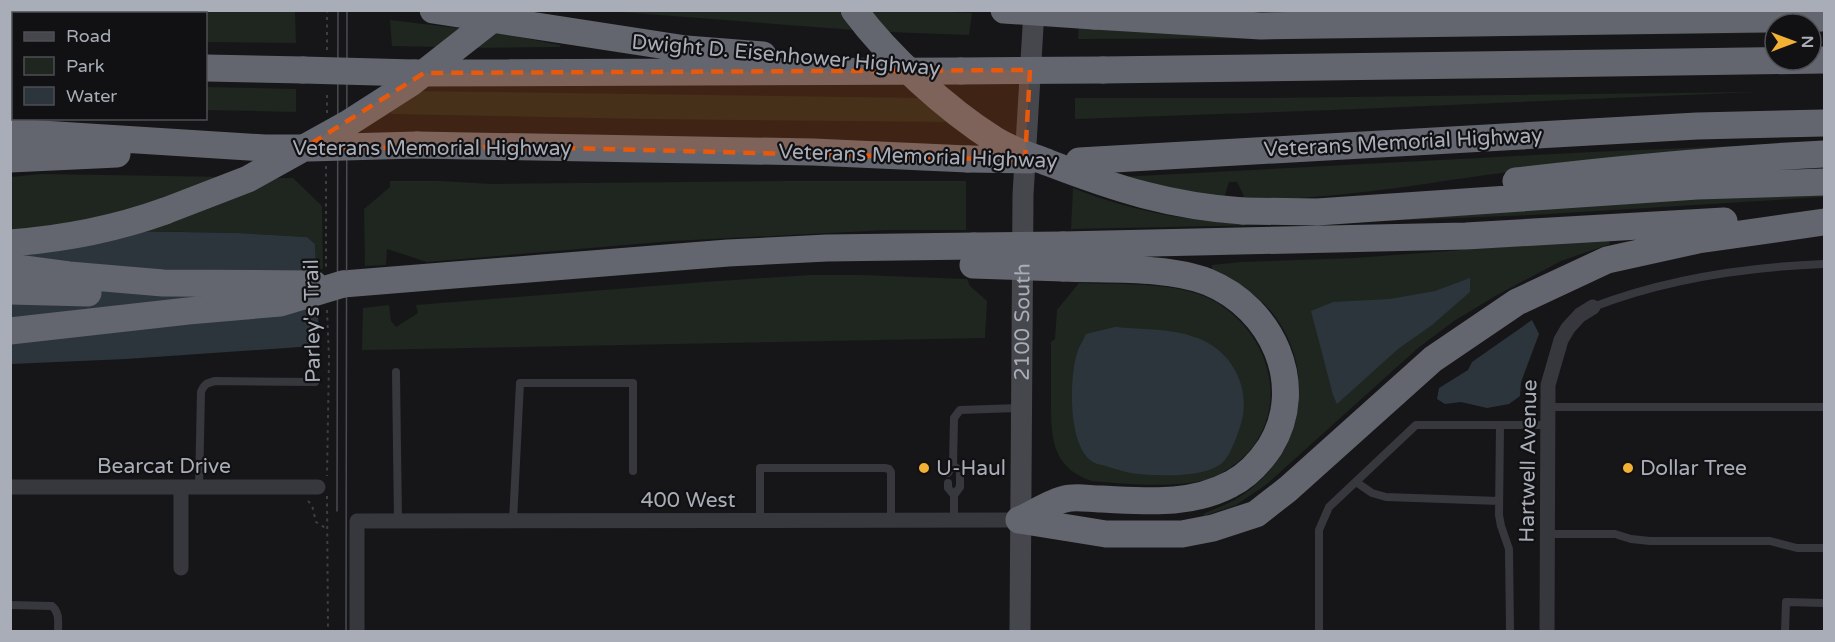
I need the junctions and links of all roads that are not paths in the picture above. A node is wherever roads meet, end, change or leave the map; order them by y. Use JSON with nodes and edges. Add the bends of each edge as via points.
{"nodes":[{"id":1,"x":433,"y":10,"type":"edge"},
{"id":2,"x":504,"y":10,"type":"edge"},
{"id":3,"x":854,"y":10,"type":"edge"},
{"id":4,"x":1004,"y":10,"type":"edge"},
{"id":5,"x":1034,"y":10,"type":"edge"},
{"id":6,"x":1824,"y":18,"type":"edge"},
{"id":7,"x":1824,"y":60,"type":"edge"},
{"id":8,"x":207,"y":68,"type":"edge"},
{"id":9,"x":961,"y":71,"type":"junction"},
{"id":10,"x":1824,"y":123,"type":"edge"},
{"id":11,"x":10,"y":132,"type":"edge"},
{"id":12,"x":265,"y":148,"type":"junction"},
{"id":13,"x":1824,"y":154,"type":"edge"},
{"id":14,"x":10,"y":159,"type":"edge"},
{"id":15,"x":1824,"y":182,"type":"edge"},
{"id":16,"x":1255,"y":211,"type":"junction"},
{"id":17,"x":1824,"y":215,"type":"edge"},
{"id":18,"x":1824,"y":222,"type":"edge"},
{"id":19,"x":10,"y":243,"type":"edge"},
{"id":20,"x":1063,"y":257,"type":"junction"},
{"id":21,"x":1824,"y":264,"type":"edge"},
{"id":22,"x":10,"y":267,"type":"edge"},
{"id":23,"x":332,"y":286,"type":"junction"},
{"id":24,"x":10,"y":291,"type":"edge"},
{"id":25,"x":1593,"y":307,"type":"joint"},
{"id":26,"x":10,"y":331,"type":"edge"},
{"id":27,"x":396,"y":372,"type":"dead end"},
{"id":28,"x":315,"y":382,"type":"dead end"},
{"id":29,"x":1546,"y":407,"type":"junction"},
{"id":30,"x":1824,"y":407,"type":"edge"},
{"id":31,"x":1020,"y":408,"type":"junction"},
{"id":32,"x":1500,"y":425,"type":"junction"},
{"id":33,"x":1546,"y":425,"type":"junction"},
{"id":34,"x":953,"y":465,"type":"junction"},
{"id":35,"x":633,"y":471,"type":"dead end"},
{"id":36,"x":948,"y":473,"type":"dead end"},
{"id":37,"x":1356,"y":482,"type":"junction"},
{"id":38,"x":948,"y":483,"type":"dead end"},
{"id":39,"x":10,"y":487,"type":"edge"},
{"id":40,"x":181,"y":487,"type":"junction"},
{"id":41,"x":199,"y":488,"type":"junction"},
{"id":42,"x":319,"y":489,"type":"road end"},
{"id":43,"x":954,"y":495,"type":"junction"},
{"id":44,"x":1499,"y":501,"type":"junction"},
{"id":45,"x":760,"y":520,"type":"junction"},
{"id":46,"x":891,"y":520,"type":"junction"},
{"id":47,"x":954,"y":520,"type":"junction"},
{"id":48,"x":1019,"y":520,"type":"junction"},
{"id":49,"x":398,"y":521,"type":"junction"},
{"id":50,"x":513,"y":521,"type":"junction"},
{"id":51,"x":1547,"y":534,"type":"junction"},
{"id":52,"x":1824,"y":548,"type":"edge"},
{"id":53,"x":181,"y":568,"type":"dead end"},
{"id":54,"x":1824,"y":603,"type":"edge"},
{"id":55,"x":10,"y":605,"type":"edge"},
{"id":56,"x":58,"y":632,"type":"edge"},
{"id":57,"x":357,"y":632,"type":"edge"},
{"id":58,"x":1020,"y":632,"type":"edge"},
{"id":59,"x":1319,"y":632,"type":"edge"},
{"id":60,"x":1510,"y":632,"type":"edge"},
{"id":61,"x":1547,"y":632,"type":"edge"},
{"id":62,"x":1785,"y":632,"type":"edge"}],
"edges":[{"from":1,"to":9,"type":"highway","name":"Dwight D. Eisenhower Highway","via":[[686,49]]},
{"from":2,"to":19,"type":"highway","bridge":true,"via":[[390,97],[248,179],[139,220],[75,235]]},
{"from":3,"to":16,"type":"highway","bridge":true,"via":[[891,53],[940,98],[995,140],[1083,177],[1140,195],[1188,205]]},
{"from":4,"to":6,"type":"highway","bridge":true,"via":[[1261,26]]},
{"from":5,"to":31,"type":"main road","name":"2100 South","via":[[1023,195]]},
{"from":7,"to":9,"type":"highway","bridge":true},
{"from":8,"to":9,"type":"highway","bridge":true,"via":[[414,73]]},
{"from":10,"to":12,"type":"highway","name":"Veterans Memorial Highway","bridge":true,"via":[[1697,126],[1079,161],[417,145]]},
{"from":11,"to":12,"type":"highway","name":"Veterans Memorial Highway"},
{"from":12,"to":14,"type":"highway"},
{"from":13,"to":16,"type":"highway","via":[[1608,170]]},
{"from":15,"to":16,"type":"highway","via":[[1697,186],[1317,212]]},
{"from":17,"to":20,"type":"highway"},
{"from":18,"to":48,"type":"highway","via":[[1698,240],[1607,261],[1516,302],[1433,359],[1256,514],[1182,534],[1106,534]]},
{"from":20,"to":23,"type":"highway","bridge":true,"via":[[974,256],[941,264],[827,248]]},
{"from":20,"to":48,"type":"highway","via":[[1185,275],[1230,294],[1257,316],[1280,354],[1285,376],[1284,410],[1275,438],[1261,460],[1224,488],[1181,500],[1065,499]]},
{"from":21,"to":25,"type":"lane","via":[[1743,269],[1673,281]]},
{"from":22,"to":23,"type":"highway","bridge":true,"via":[[163,283]]},
{"from":23,"to":24,"type":"highway","bridge":true,"via":[[279,295]]},
{"from":23,"to":26,"type":"highway","bridge":true,"via":[[279,303]]},
{"from":25,"to":29,"type":"street","name":"Hartwell Avenue","via":[[1580,315],[1561,340],[1550,375]]},
{"from":27,"to":49,"type":"lane"},
{"from":28,"to":41,"type":"lane","via":[[215,381],[203,386]]},
{"from":29,"to":30,"type":"lane"},
{"from":29,"to":33,"type":"street","name":"Hartwell Avenue"},
{"from":31,"to":34,"type":"lane","via":[[960,410],[954,418]]},
{"from":31,"to":48,"type":"main road","name":"2100 South"},
{"from":32,"to":33,"type":"lane"},
{"from":32,"to":37,"type":"lane","via":[[1416,425]]},
{"from":32,"to":44,"type":"lane"},
{"from":33,"to":51,"type":"street","name":"Hartwell Avenue"},
{"from":34,"to":36,"type":"lane"},
{"from":34,"to":43,"type":"lane","via":[[960,471],[960,487]]},
{"from":35,"to":50,"type":"lane","via":[[633,383],[520,383]]},
{"from":37,"to":44,"type":"lane","via":[[1372,493],[1386,496]]},
{"from":37,"to":59,"type":"lane","via":[[1329,507],[1319,530]]},
{"from":38,"to":43,"type":"lane"},
{"from":39,"to":40,"type":"street","name":"Bearcat Drive"},
{"from":40,"to":41,"type":"street","name":"Bearcat Drive"},
{"from":40,"to":53,"type":"street"},
{"from":41,"to":42,"type":"street","name":"Bearcat Drive"},
{"from":43,"to":47,"type":"lane"},
{"from":44,"to":60,"type":"lane","via":[[1501,526],[1509,549]]},
{"from":45,"to":46,"type":"street","name":"400 West"},
{"from":45,"to":46,"type":"lane","via":[[760,468],[885,468],[891,472]]},
{"from":45,"to":50,"type":"street","name":"400 West"},
{"from":46,"to":47,"type":"street","name":"400 West"},
{"from":47,"to":48,"type":"street","name":"400 West"},
{"from":48,"to":58,"type":"main road","name":"2100 South"},
{"from":49,"to":50,"type":"street","name":"400 West"},
{"from":49,"to":57,"type":"street","name":"400 West","via":[[357,521]]},
{"from":51,"to":52,"type":"lane","via":[[1615,534],[1650,541],[1770,541],[1797,548]]},
{"from":51,"to":61,"type":"street","name":"Hartwell Avenue"},
{"from":54,"to":62,"type":"lane","via":[[1786,602]]},
{"from":55,"to":56,"type":"lane","via":[[52,606],[58,614]]}]}
